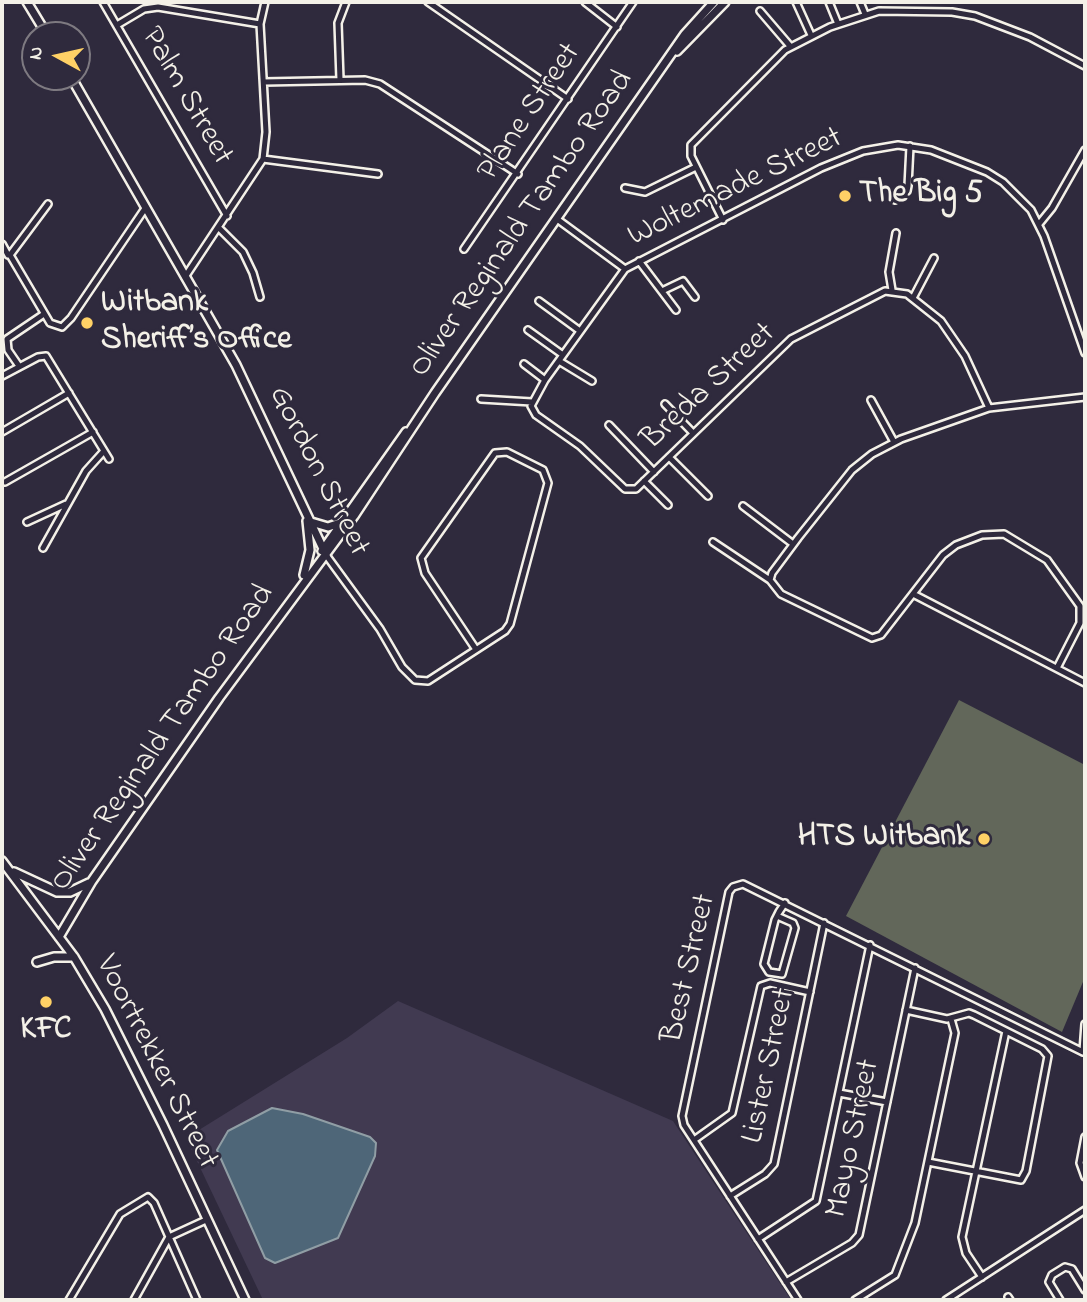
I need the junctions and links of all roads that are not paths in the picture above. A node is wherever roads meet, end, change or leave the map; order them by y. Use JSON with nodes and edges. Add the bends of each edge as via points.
{"nodes":[{"id":1,"x":27,"y":2,"type":"edge"},
{"id":2,"x":103,"y":2,"type":"edge"},
{"id":3,"x":265,"y":2,"type":"edge"},
{"id":4,"x":346,"y":2,"type":"edge"},
{"id":5,"x":428,"y":2,"type":"edge"},
{"id":6,"x":584,"y":2,"type":"edge"},
{"id":7,"x":633,"y":2,"type":"edge"},
{"id":8,"x":714,"y":2,"type":"edge"},
{"id":9,"x":725,"y":2,"type":"edge"},
{"id":10,"x":796,"y":2,"type":"edge"},
{"id":11,"x":829,"y":2,"type":"edge"},
{"id":12,"x":860,"y":2,"type":"edge"},
{"id":13,"x":760,"y":11,"type":"dead end"},
{"id":14,"x":865,"y":14,"type":"junction"},
{"id":15,"x":39,"y":21,"type":"edge"},
{"id":16,"x":260,"y":24,"type":"junction"},
{"id":17,"x":838,"y":24,"type":"junction"},
{"id":18,"x":117,"y":25,"type":"junction"},
{"id":19,"x":617,"y":27,"type":"junction"},
{"id":20,"x":811,"y":35,"type":"junction"},
{"id":21,"x":790,"y":46,"type":"junction"},
{"id":22,"x":669,"y":59,"type":"junction"},
{"id":23,"x":1085,"y":66,"type":"edge"},
{"id":24,"x":340,"y":80,"type":"junction"},
{"id":25,"x":264,"y":82,"type":"junction"},
{"id":26,"x":79,"y":91,"type":"edge"},
{"id":27,"x":568,"y":99,"type":"junction"},
{"id":28,"x":910,"y":146,"type":"junction"},
{"id":29,"x":1085,"y":150,"type":"edge"},
{"id":30,"x":262,"y":159,"type":"junction"},
{"id":31,"x":696,"y":167,"type":"junction"},
{"id":32,"x":378,"y":174,"type":"dead end"},
{"id":33,"x":518,"y":174,"type":"junction"},
{"id":34,"x":625,"y":188,"type":"dead end"},
{"id":35,"x":894,"y":200,"type":"dead end"},
{"id":36,"x":48,"y":204,"type":"dead end"},
{"id":37,"x":146,"y":207,"type":"junction"},
{"id":38,"x":227,"y":216,"type":"junction"},
{"id":39,"x":557,"y":219,"type":"junction"},
{"id":40,"x":723,"y":220,"type":"junction"},
{"id":41,"x":1039,"y":224,"type":"junction"},
{"id":42,"x":219,"y":228,"type":"junction"},
{"id":43,"x":896,"y":233,"type":"dead end"},
{"id":44,"x":2,"y":244,"type":"edge"},
{"id":45,"x":464,"y":249,"type":"dead end"},
{"id":46,"x":7,"y":255,"type":"edge"},
{"id":47,"x":934,"y":258,"type":"dead end"},
{"id":48,"x":639,"y":261,"type":"junction"},
{"id":49,"x":625,"y":269,"type":"junction"},
{"id":50,"x":186,"y":277,"type":"junction"},
{"id":51,"x":891,"y":290,"type":"junction"},
{"id":52,"x":662,"y":291,"type":"junction"},
{"id":53,"x":260,"y":297,"type":"dead end"},
{"id":54,"x":695,"y":298,"type":"dead end"},
{"id":55,"x":913,"y":298,"type":"junction"},
{"id":56,"x":539,"y":301,"type":"dead end"},
{"id":57,"x":676,"y":310,"type":"dead end"},
{"id":58,"x":44,"y":314,"type":"junction"},
{"id":59,"x":1085,"y":326,"type":"edge"},
{"id":60,"x":1077,"y":329,"type":"junction"},
{"id":61,"x":528,"y":330,"type":"dead end"},
{"id":62,"x":580,"y":331,"type":"junction"},
{"id":63,"x":1085,"y":353,"type":"edge"},
{"id":64,"x":563,"y":355,"type":"junction"},
{"id":65,"x":559,"y":361,"type":"junction"},
{"id":66,"x":524,"y":364,"type":"dead end"},
{"id":67,"x":19,"y":366,"type":"junction"},
{"id":68,"x":2,"y":376,"type":"edge"},
{"id":69,"x":545,"y":380,"type":"junction"},
{"id":70,"x":592,"y":381,"type":"dead end"},
{"id":71,"x":69,"y":393,"type":"junction"},
{"id":72,"x":1085,"y":397,"type":"edge"},
{"id":73,"x":481,"y":399,"type":"dead end"},
{"id":74,"x":871,"y":400,"type":"dead end"},
{"id":75,"x":532,"y":402,"type":"junction"},
{"id":76,"x":665,"y":404,"type":"dead end"},
{"id":77,"x":989,"y":408,"type":"junction"},
{"id":78,"x":418,"y":418,"type":"junction"},
{"id":79,"x":609,"y":425,"type":"dead end"},
{"id":80,"x":2,"y":432,"type":"edge"},
{"id":81,"x":93,"y":432,"type":"junction"},
{"id":82,"x":693,"y":433,"type":"junction"},
{"id":83,"x":894,"y":442,"type":"junction"},
{"id":84,"x":104,"y":451,"type":"junction"},
{"id":85,"x":669,"y":457,"type":"junction"},
{"id":86,"x":109,"y":459,"type":"dead end"},
{"id":87,"x":654,"y":472,"type":"junction"},
{"id":88,"x":644,"y":481,"type":"junction"},
{"id":89,"x":5,"y":482,"type":"dead end"},
{"id":90,"x":708,"y":496,"type":"dead end"},
{"id":91,"x":68,"y":503,"type":"junction"},
{"id":92,"x":668,"y":505,"type":"dead end"},
{"id":93,"x":743,"y":506,"type":"dead end"},
{"id":94,"x":304,"y":507,"type":"junction"},
{"id":95,"x":27,"y":522,"type":"dead end"},
{"id":96,"x":311,"y":522,"type":"junction"},
{"id":97,"x":341,"y":523,"type":"junction"},
{"id":98,"x":713,"y":542,"type":"dead end"},
{"id":99,"x":793,"y":544,"type":"junction"},
{"id":100,"x":43,"y":548,"type":"dead end"},
{"id":101,"x":324,"y":552,"type":"junction"},
{"id":102,"x":770,"y":580,"type":"junction"},
{"id":103,"x":298,"y":588,"type":"junction"},
{"id":104,"x":915,"y":595,"type":"junction"},
{"id":105,"x":475,"y":648,"type":"junction"},
{"id":106,"x":1057,"y":668,"type":"junction"},
{"id":107,"x":1085,"y":683,"type":"edge"},
{"id":108,"x":2,"y":860,"type":"edge"},
{"id":109,"x":10,"y":870,"type":"junction"},
{"id":110,"x":92,"y":881,"type":"junction"},
{"id":111,"x":785,"y":903,"type":"junction"},
{"id":112,"x":777,"y":916,"type":"junction"},
{"id":113,"x":824,"y":923,"type":"junction"},
{"id":114,"x":59,"y":937,"type":"junction"},
{"id":115,"x":870,"y":945,"type":"junction"},
{"id":116,"x":74,"y":957,"type":"junction"},
{"id":117,"x":37,"y":962,"type":"dead end"},
{"id":118,"x":915,"y":968,"type":"junction"},
{"id":119,"x":810,"y":992,"type":"junction"},
{"id":120,"x":906,"y":1010,"type":"junction"},
{"id":121,"x":951,"y":1019,"type":"junction"},
{"id":122,"x":1085,"y":1024,"type":"edge"},
{"id":123,"x":1006,"y":1031,"type":"junction"},
{"id":124,"x":1084,"y":1052,"type":"edge"},
{"id":125,"x":839,"y":1093,"type":"junction"},
{"id":126,"x":887,"y":1102,"type":"junction"},
{"id":127,"x":1085,"y":1137,"type":"edge"},
{"id":128,"x":694,"y":1140,"type":"junction"},
{"id":129,"x":928,"y":1162,"type":"junction"},
{"id":130,"x":975,"y":1172,"type":"junction"},
{"id":131,"x":1085,"y":1177,"type":"edge"},
{"id":132,"x":730,"y":1195,"type":"junction"},
{"id":133,"x":1085,"y":1210,"type":"edge"},
{"id":134,"x":206,"y":1220,"type":"junction"},
{"id":135,"x":169,"y":1237,"type":"junction"},
{"id":136,"x":758,"y":1239,"type":"junction"},
{"id":137,"x":982,"y":1277,"type":"junction"},
{"id":138,"x":786,"y":1282,"type":"junction"},
{"id":139,"x":1085,"y":1290,"type":"edge"},
{"id":140,"x":69,"y":1300,"type":"edge"},
{"id":141,"x":134,"y":1300,"type":"edge"},
{"id":142,"x":197,"y":1300,"type":"edge"},
{"id":143,"x":245,"y":1300,"type":"edge"},
{"id":144,"x":798,"y":1300,"type":"edge"},
{"id":145,"x":855,"y":1300,"type":"edge"},
{"id":146,"x":946,"y":1300,"type":"edge"},
{"id":147,"x":1060,"y":1300,"type":"edge"}],
"edges":[{"from":1,"to":15,"type":"main road"},
{"from":2,"to":18,"type":"street","name":"Palm Street"},
{"from":3,"to":16,"type":"street"},
{"from":4,"to":24,"type":"street","via":[[338,23]]},
{"from":5,"to":27,"type":"street"},
{"from":6,"to":19,"type":"street"},
{"from":7,"to":19,"type":"street","name":"Plane Street"},
{"from":8,"to":22,"type":"main road","name":"Oliver Reginald Tambo Road"},
{"from":9,"to":22,"type":"main road","name":"Oliver Reginald Tambo Road"},
{"from":10,"to":20,"type":"street"},
{"from":11,"to":17,"type":"street"},
{"from":12,"to":14,"type":"street"},
{"from":13,"to":21,"type":"street"},
{"from":14,"to":17,"type":"street"},
{"from":14,"to":23,"type":"street","via":[[928,9],[975,16],[1030,37]]},
{"from":16,"to":18,"type":"street","via":[[158,7],[144,9]]},
{"from":16,"to":25,"type":"street"},
{"from":17,"to":20,"type":"street"},
{"from":18,"to":38,"type":"street","name":"Palm Street"},
{"from":19,"to":27,"type":"street","name":"Plane Street"},
{"from":20,"to":21,"type":"street"},
{"from":21,"to":31,"type":"street","via":[[694,141],[690,153]]},
{"from":22,"to":39,"type":"main road","name":"Oliver Reginald Tambo Road"},
{"from":24,"to":25,"type":"street"},
{"from":24,"to":33,"type":"street","via":[[380,83]]},
{"from":25,"to":30,"type":"street"},
{"from":26,"to":37,"type":"main road","name":"Gordon Street"},
{"from":27,"to":33,"type":"street","name":"Plane Street"},
{"from":28,"to":35,"type":"street","via":[[908,186]]},
{"from":28,"to":40,"type":"street","name":"Woltemade Street","via":[[863,150]]},
{"from":28,"to":41,"type":"street","name":"Woltemade Street","via":[[987,172],[1021,198]]},
{"from":29,"to":41,"type":"street"},
{"from":30,"to":32,"type":"street"},
{"from":30,"to":38,"type":"street"},
{"from":31,"to":34,"type":"street","via":[[645,192]]},
{"from":31,"to":40,"type":"street"},
{"from":33,"to":45,"type":"street","name":"Plane Street"},
{"from":36,"to":46,"type":"street"},
{"from":37,"to":50,"type":"main road","name":"Gordon Street"},
{"from":37,"to":58,"type":"street","via":[[65,325],[53,325]]},
{"from":38,"to":42,"type":"street"},
{"from":39,"to":49,"type":"street","name":"Woltemade Street"},
{"from":39,"to":78,"type":"main road","name":"Oliver Reginald Tambo Road"},
{"from":40,"to":48,"type":"street","name":"Woltemade Street"},
{"from":41,"to":60,"type":"street","name":"Woltemade Street"},
{"from":42,"to":50,"type":"street"},
{"from":42,"to":53,"type":"street","via":[[243,252]]},
{"from":43,"to":51,"type":"street","via":[[889,272]]},
{"from":44,"to":46,"type":"street"},
{"from":46,"to":58,"type":"street"},
{"from":47,"to":55,"type":"street"},
{"from":48,"to":49,"type":"street","name":"Woltemade Street"},
{"from":48,"to":52,"type":"street"},
{"from":49,"to":62,"type":"street"},
{"from":50,"to":94,"type":"main road","name":"Gordon Street","via":[[236,365]]},
{"from":51,"to":55,"type":"street"},
{"from":51,"to":82,"type":"street","name":"Breda Street","via":[[791,339]]},
{"from":52,"to":54,"type":"street","via":[[683,281]]},
{"from":52,"to":57,"type":"street"},
{"from":55,"to":77,"type":"street","via":[[950,332]]},
{"from":56,"to":62,"type":"street"},
{"from":58,"to":67,"type":"street","via":[[7,339],[8,350]]},
{"from":59,"to":60,"type":"street"},
{"from":60,"to":63,"type":"street","name":"Woltemade Street"},
{"from":61,"to":64,"type":"street"},
{"from":62,"to":64,"type":"street"},
{"from":64,"to":65,"type":"street"},
{"from":65,"to":69,"type":"street"},
{"from":65,"to":70,"type":"street"},
{"from":66,"to":69,"type":"street"},
{"from":67,"to":68,"type":"street"},
{"from":67,"to":71,"type":"street","via":[[46,356]]},
{"from":69,"to":75,"type":"street"},
{"from":71,"to":80,"type":"street"},
{"from":71,"to":81,"type":"street"},
{"from":72,"to":77,"type":"street"},
{"from":73,"to":75,"type":"street"},
{"from":74,"to":83,"type":"street"},
{"from":75,"to":88,"type":"street","name":"Breda Street","via":[[536,415],[580,446],[625,489],[636,489]]},
{"from":76,"to":82,"type":"street"},
{"from":77,"to":83,"type":"street"},
{"from":78,"to":97,"type":"main road","name":"Oliver Reginald Tambo Road"},
{"from":78,"to":101,"type":"main road","name":"Oliver Reginald Tambo Road"},
{"from":79,"to":87,"type":"street"},
{"from":81,"to":84,"type":"street"},
{"from":81,"to":89,"type":"street"},
{"from":82,"to":85,"type":"street","name":"Breda Street"},
{"from":83,"to":99,"type":"street","via":[[852,470]]},
{"from":84,"to":86,"type":"street"},
{"from":84,"to":91,"type":"street"},
{"from":85,"to":87,"type":"street","name":"Breda Street"},
{"from":85,"to":90,"type":"street"},
{"from":87,"to":88,"type":"street","name":"Breda Street"},
{"from":88,"to":92,"type":"street"},
{"from":91,"to":95,"type":"street"},
{"from":91,"to":100,"type":"street"},
{"from":93,"to":99,"type":"street"},
{"from":94,"to":96,"type":"main road","name":"Gordon Street"},
{"from":94,"to":103,"type":"main road","via":[[310,551]]},
{"from":96,"to":97,"type":"main road","via":[[330,527]]},
{"from":96,"to":101,"type":"main road","name":"Gordon Street"},
{"from":97,"to":101,"type":"main road","name":"Oliver Reginald Tambo Road"},
{"from":98,"to":102,"type":"street"},
{"from":99,"to":102,"type":"street"},
{"from":101,"to":103,"type":"main road","name":"Oliver Reginald Tambo Road"},
{"from":101,"to":105,"type":"street","name":"Gordon Street","via":[[402,667],[421,682]]},
{"from":102,"to":104,"type":"street","via":[[781,594],[872,638],[881,635]]},
{"from":103,"to":110,"type":"main road","name":"Oliver Reginald Tambo Road"},
{"from":104,"to":106,"type":"street"},
{"from":104,"to":106,"type":"street","via":[[943,555],[956,545],[994,532],[1010,536],[1047,560],[1080,606],[1080,623]]},
{"from":105,"to":105,"type":"street","via":[[421,563],[486,461],[500,451],[543,470],[548,483],[510,624]]},
{"from":106,"to":107,"type":"street"},
{"from":108,"to":109,"type":"main road","name":"Voortrekker Street"},
{"from":109,"to":110,"type":"main road","via":[[64,893]]},
{"from":109,"to":114,"type":"main road","name":"Voortrekker Street"},
{"from":110,"to":114,"type":"main road","name":"Oliver Reginald Tambo Road"},
{"from":111,"to":112,"type":"street"},
{"from":111,"to":113,"type":"street","name":"Best Street"},
{"from":111,"to":128,"type":"street","name":"Best Street","via":[[743,884],[729,892],[683,1108],[684,1125]]},
{"from":112,"to":112,"type":"street","via":[[764,964],[769,972],[782,974],[795,928]]},
{"from":113,"to":115,"type":"street","name":"Best Street"},
{"from":113,"to":119,"type":"street","name":"Lister Street"},
{"from":114,"to":116,"type":"main road","name":"Voortrekker Street"},
{"from":115,"to":118,"type":"street","name":"Best Street"},
{"from":115,"to":125,"type":"street"},
{"from":116,"to":117,"type":"main road"},
{"from":116,"to":134,"type":"main road","name":"Voortrekker Street","via":[[105,1009]]},
{"from":118,"to":120,"type":"street","name":"Mayo Street"},
{"from":118,"to":124,"type":"street","name":"Best Street"},
{"from":119,"to":128,"type":"street","via":[[770,983],[761,986],[732,1112]]},
{"from":119,"to":132,"type":"street","name":"Lister Street","via":[[774,1164]]},
{"from":120,"to":121,"type":"street"},
{"from":120,"to":126,"type":"street","name":"Mayo Street"},
{"from":121,"to":123,"type":"street","via":[[969,1013]]},
{"from":121,"to":129,"type":"street","via":[[956,1033]]},
{"from":122,"to":124,"type":"street"},
{"from":123,"to":130,"type":"street"},
{"from":123,"to":130,"type":"street","via":[[1048,1056],[1026,1171],[1016,1181]]},
{"from":125,"to":126,"type":"street"},
{"from":125,"to":136,"type":"street","via":[[816,1201]]},
{"from":126,"to":138,"type":"street","name":"Mayo Street","via":[[859,1235]]},
{"from":127,"to":131,"type":"street","via":[[1080,1163]]},
{"from":128,"to":132,"type":"street"},
{"from":129,"to":130,"type":"street"},
{"from":129,"to":145,"type":"street","via":[[915,1223],[897,1272]]},
{"from":130,"to":137,"type":"street","via":[[962,1245]]},
{"from":132,"to":136,"type":"street"},
{"from":133,"to":137,"type":"street"},
{"from":134,"to":135,"type":"street"},
{"from":134,"to":143,"type":"main road","name":"Voortrekker Street"},
{"from":135,"to":140,"type":"street","via":[[151,1199],[143,1198],[125,1208]]},
{"from":135,"to":141,"type":"street"},
{"from":135,"to":142,"type":"street"},
{"from":136,"to":138,"type":"street"},
{"from":137,"to":146,"type":"street"},
{"from":138,"to":144,"type":"street"},
{"from":139,"to":147,"type":"street","via":[[1065,1266],[1049,1280]]}]}
